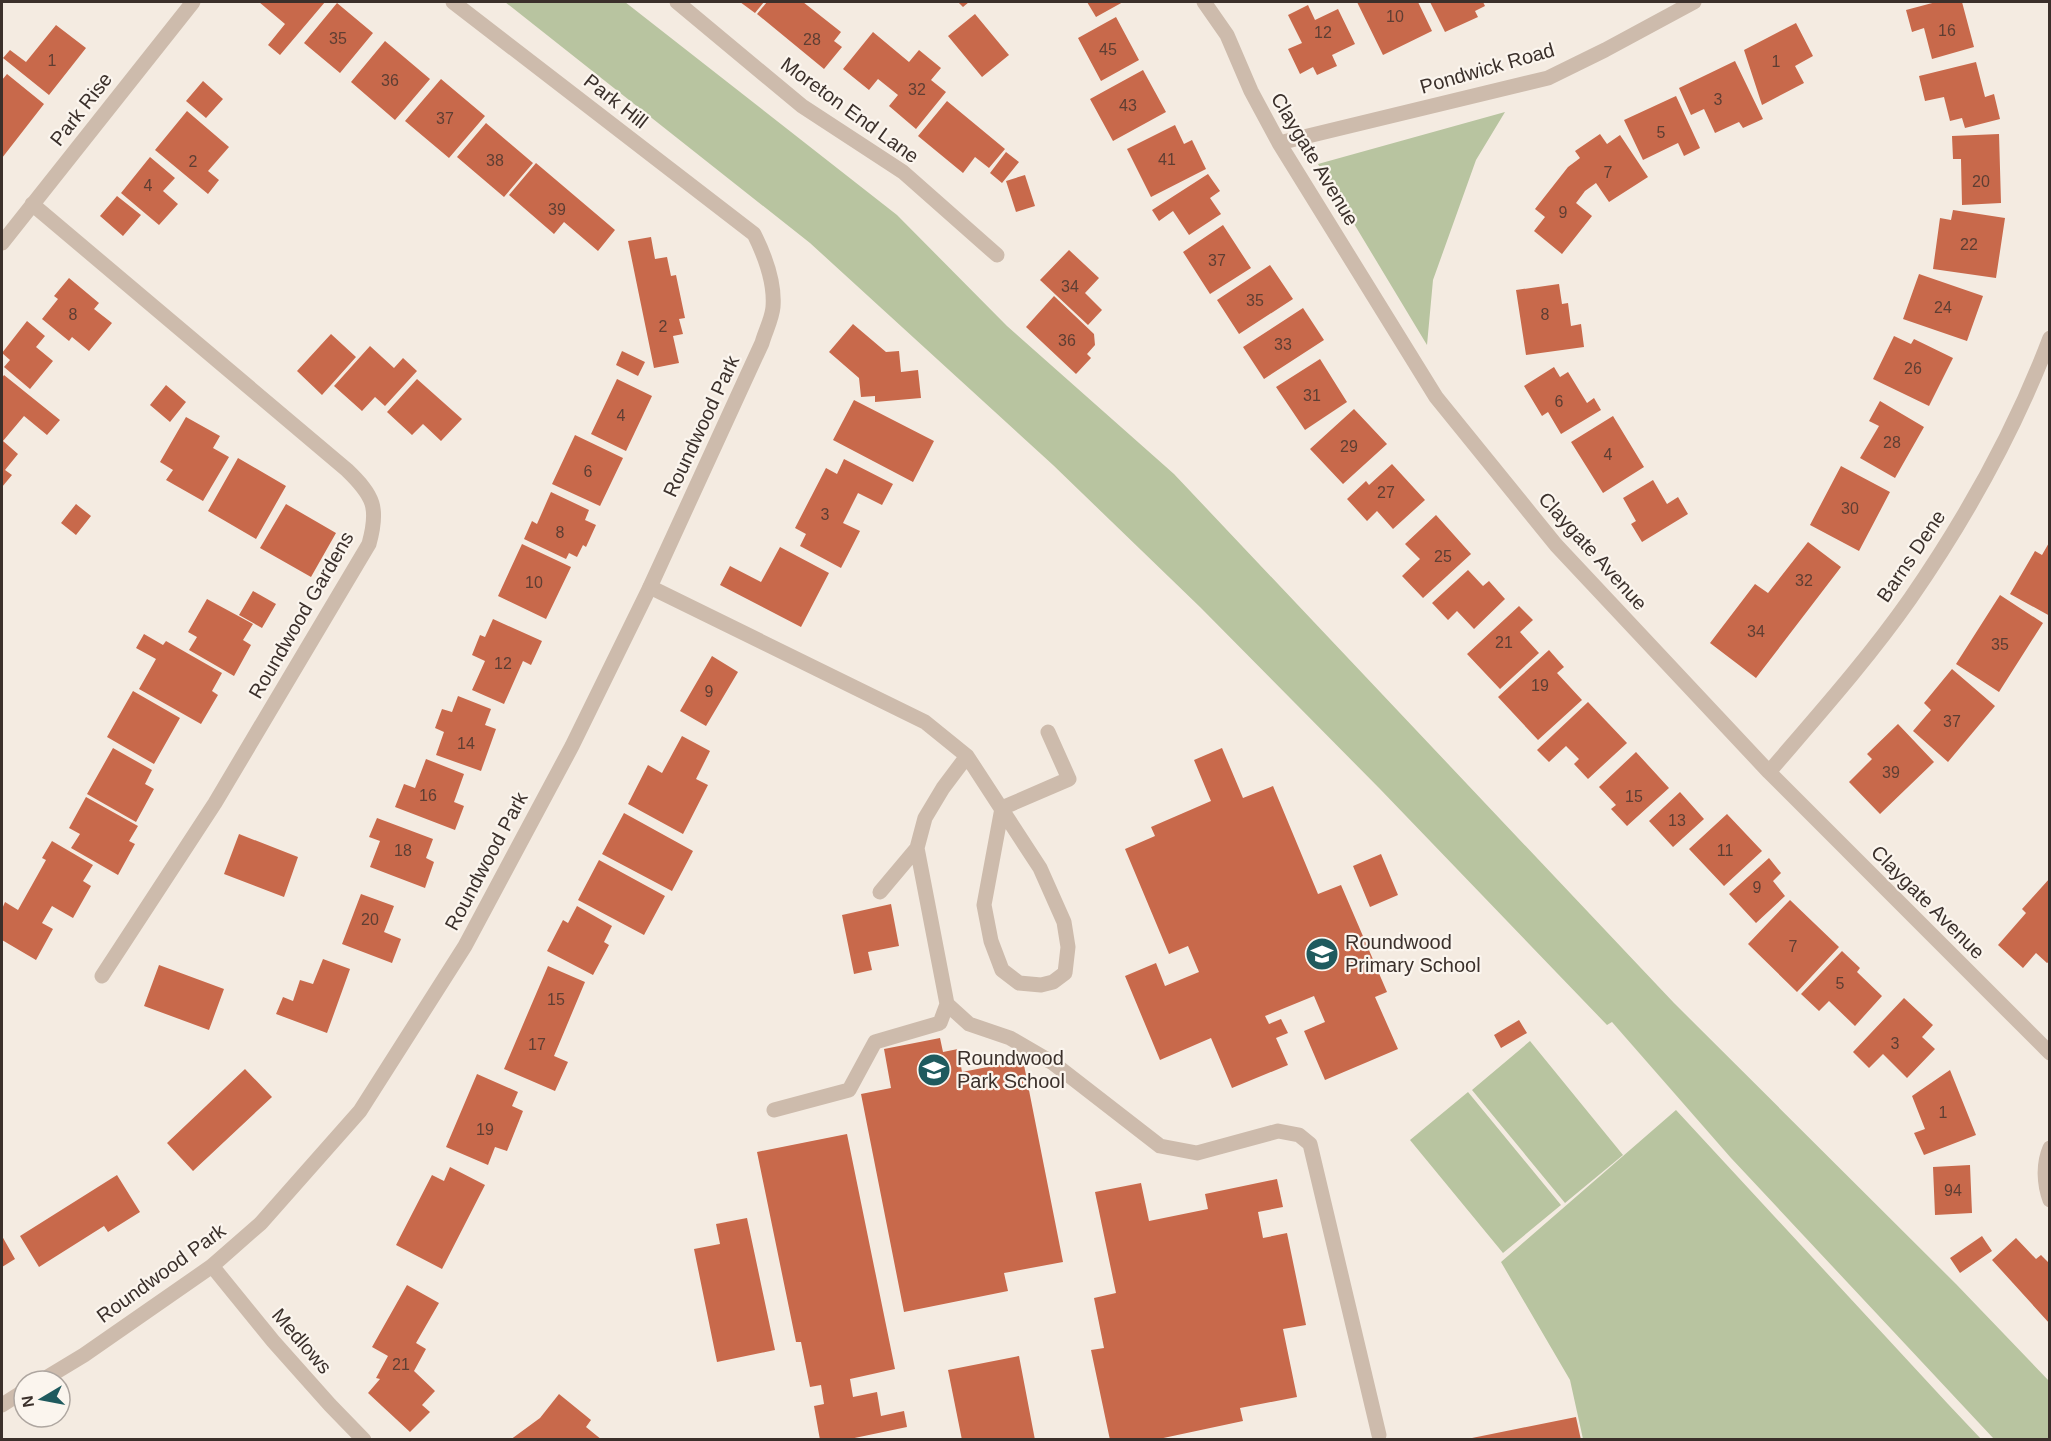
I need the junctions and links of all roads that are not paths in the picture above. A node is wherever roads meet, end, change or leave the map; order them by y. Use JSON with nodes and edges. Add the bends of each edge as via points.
{"nodes":[{"id":1,"x":193,"y":2,"type":"edge"},
{"id":2,"x":453,"y":2,"type":"edge"},
{"id":3,"x":677,"y":2,"type":"edge"},
{"id":4,"x":1204,"y":2,"type":"edge"},
{"id":5,"x":1694,"y":2,"type":"edge"},
{"id":6,"x":1280,"y":143,"type":"junction"},
{"id":7,"x":32,"y":204,"type":"junction"},
{"id":8,"x":754,"y":234,"type":"joint"},
{"id":9,"x":2,"y":243,"type":"edge"},
{"id":10,"x":997,"y":255,"type":"dead end"},
{"id":11,"x":2049,"y":339,"type":"edge"},
{"id":12,"x":650,"y":587,"type":"junction"},
{"id":13,"x":1048,"y":732,"type":"dead end"},
{"id":14,"x":967,"y":756,"type":"junction"},
{"id":15,"x":1769,"y":772,"type":"junction"},
{"id":16,"x":1002,"y":808,"type":"junction"},
{"id":17,"x":917,"y":848,"type":"junction"},
{"id":18,"x":880,"y":892,"type":"dead end"},
{"id":19,"x":102,"y":976,"type":"dead end"},
{"id":20,"x":947,"y":1004,"type":"junction"},
{"id":21,"x":2049,"y":1053,"type":"edge"},
{"id":22,"x":774,"y":1110,"type":"dead end"},
{"id":23,"x":2049,"y":1148,"type":"edge"},
{"id":24,"x":2049,"y":1200,"type":"edge"},
{"id":25,"x":212,"y":1266,"type":"junction"},
{"id":26,"x":61,"y":1369,"type":"edge"},
{"id":27,"x":1379,"y":1435,"type":"dead end"},
{"id":28,"x":364,"y":1440,"type":"edge"}],
"edges":[{"from":1,"to":7,"type":"street","name":"Park Rise"},
{"from":2,"to":8,"type":"street","name":"Park Hill"},
{"from":3,"to":10,"type":"street","name":"Moreton End Lane","via":[[802,106],[903,172]]},
{"from":4,"to":6,"type":"street","name":"Claygate Avenue","via":[[1227,35],[1251,91]]},
{"from":5,"to":6,"type":"street","name":"Pondwick Road","via":[[1548,78]]},
{"from":6,"to":15,"type":"street","name":"Claygate Avenue","via":[[1436,397],[1556,545]]},
{"from":7,"to":9,"type":"street","name":"Park Rise"},
{"from":7,"to":19,"type":"street","name":"Roundwood Gardens","via":[[347,470],[363,485],[373,505],[374,525],[369,544],[214,803]]},
{"from":8,"to":12,"type":"street","name":"Roundwood Park","via":[[764,254],[773,308],[762,343]]},
{"from":11,"to":15,"type":"street","name":"Barns Dene","via":[[2007,436],[1952,534],[1909,600]]},
{"from":12,"to":14,"type":"street","via":[[925,722]]},
{"from":12,"to":25,"type":"street","name":"Roundwood Park","via":[[572,746],[465,946],[360,1111],[261,1223]]},
{"from":13,"to":16,"type":"street","via":[[1069,779]]},
{"from":14,"to":16,"type":"street"},
{"from":14,"to":17,"type":"street","via":[[925,818]]},
{"from":15,"to":21,"type":"street","name":"Claygate Avenue"},
{"from":16,"to":16,"type":"street","via":[[984,905],[991,941],[1002,970],[1019,983],[1053,982],[1065,973],[1068,947],[1064,922],[1040,868]]},
{"from":17,"to":18,"type":"street"},
{"from":17,"to":20,"type":"street"},
{"from":20,"to":22,"type":"street","via":[[940,1023],[875,1042],[849,1090]]},
{"from":20,"to":27,"type":"street","via":[[969,1024],[1010,1038],[1053,1063],[1160,1146],[1197,1153],[1278,1131],[1299,1135],[1310,1144]]},
{"from":23,"to":24,"type":"street","via":[[2045,1177]]},
{"from":25,"to":26,"type":"street","name":"Roundwood Park"},
{"from":25,"to":28,"type":"street","name":"Medlows","via":[[273,1341]]}]}
